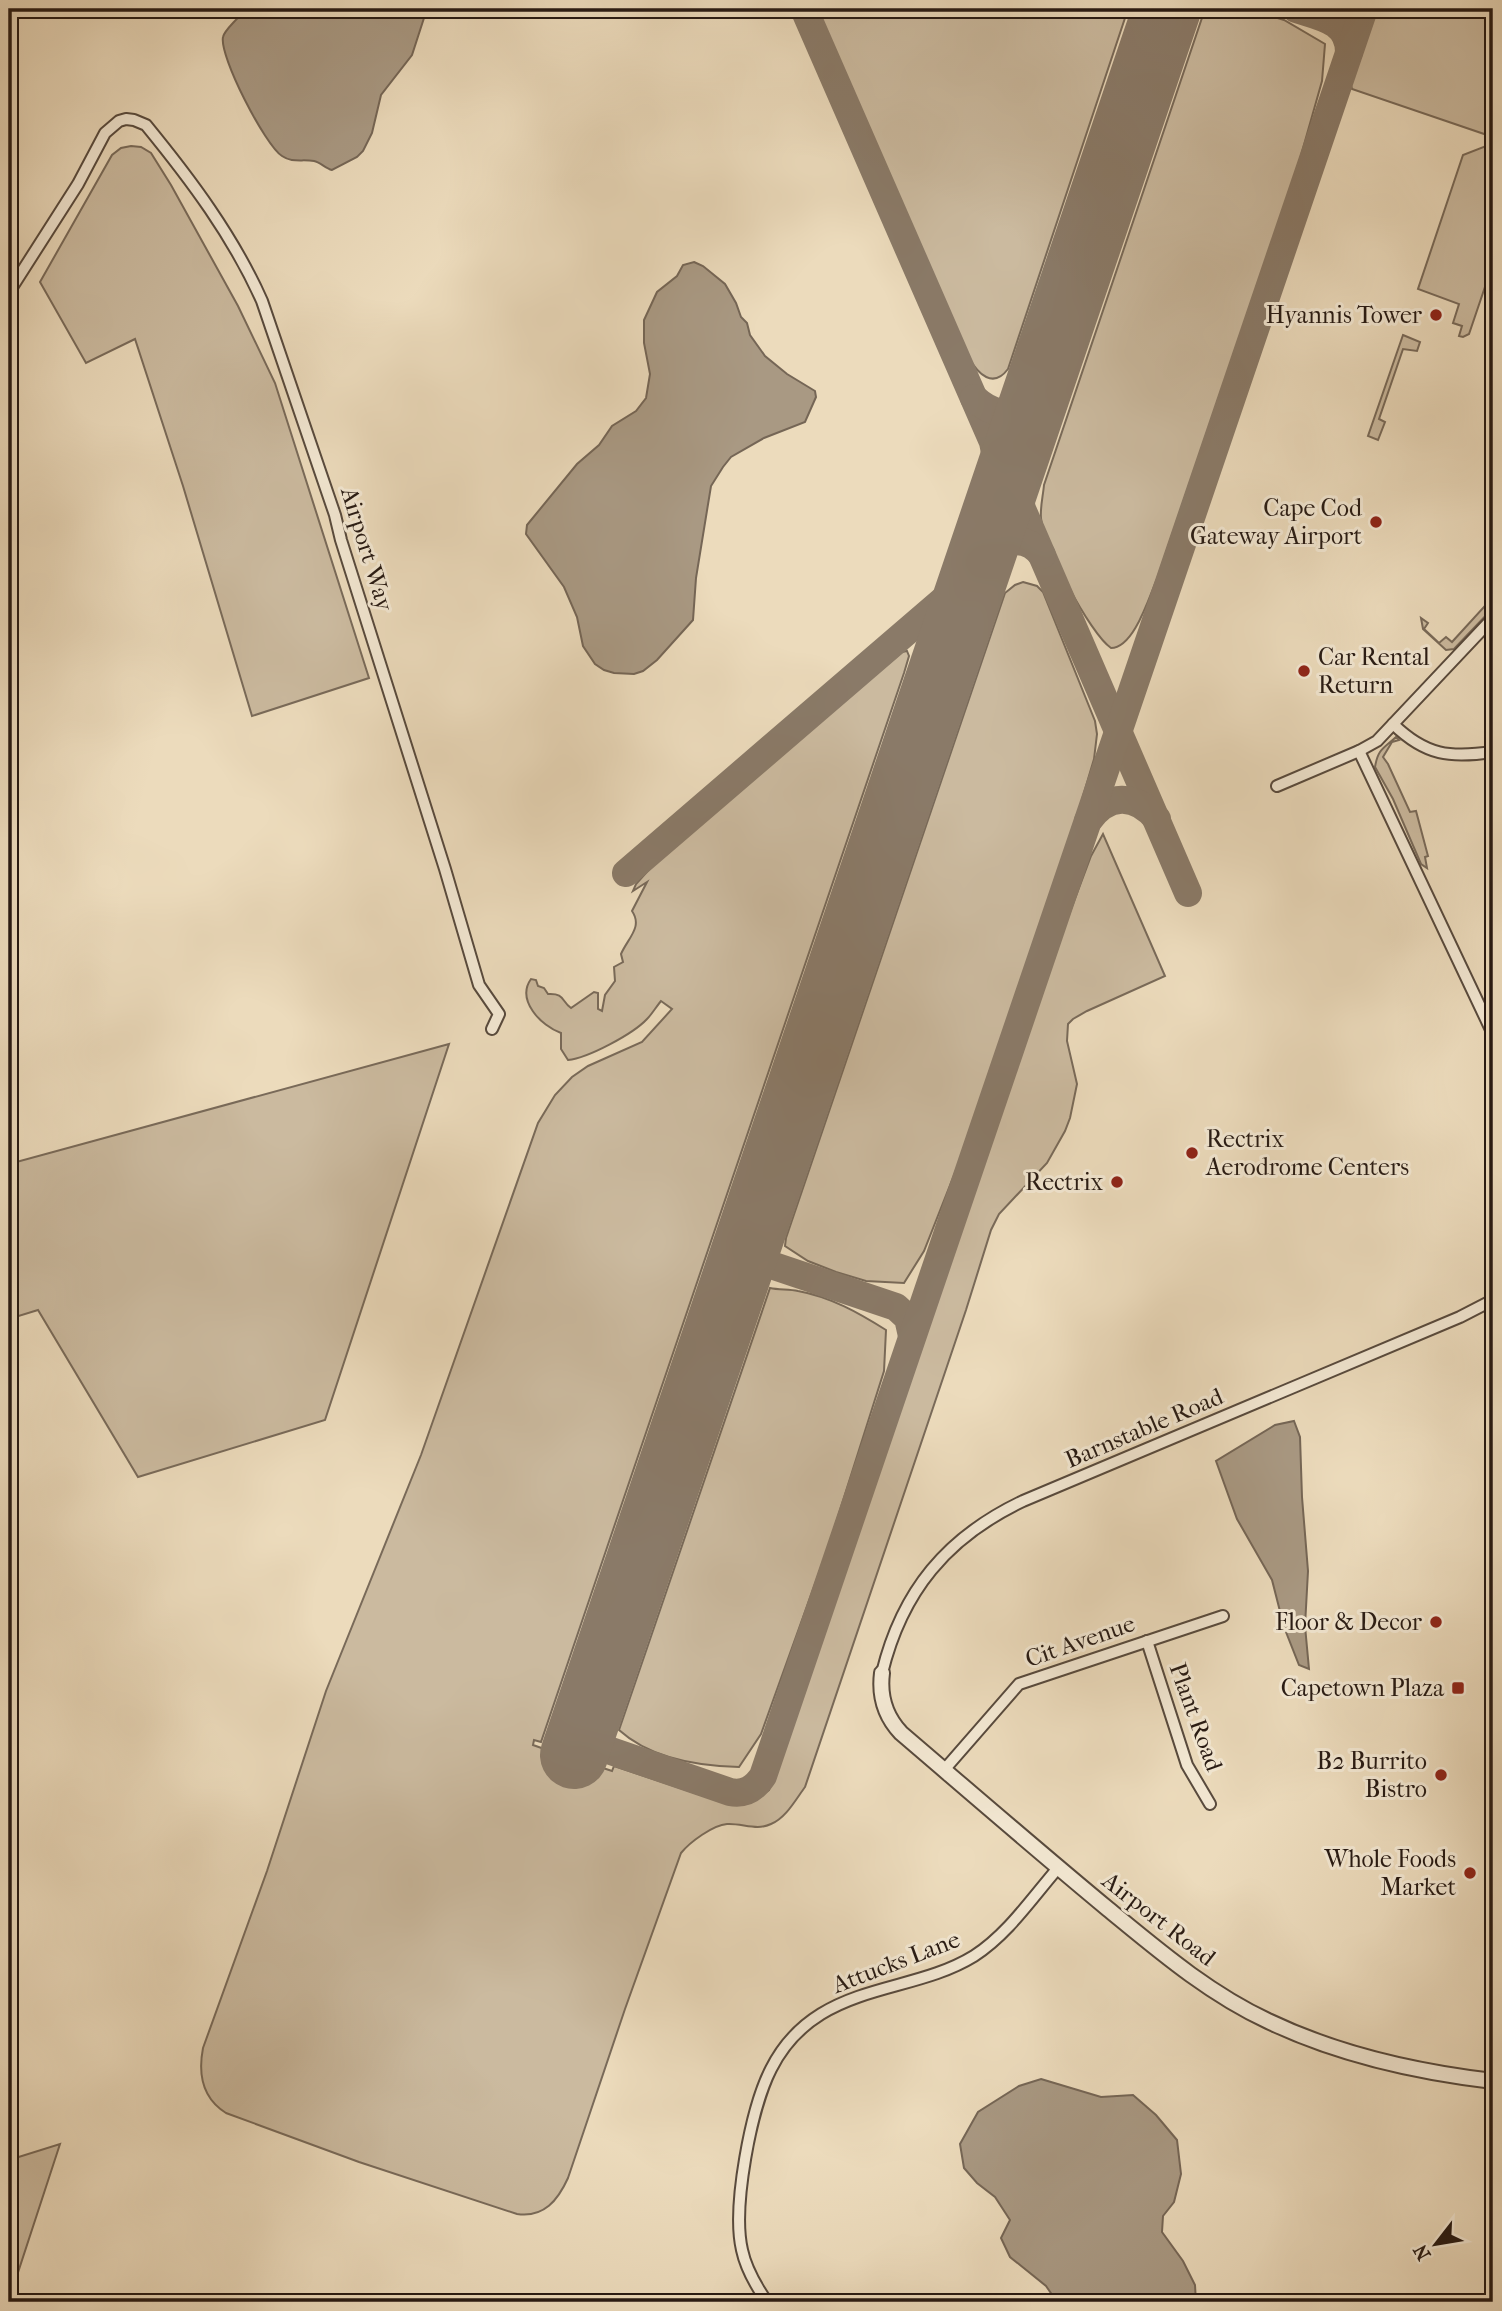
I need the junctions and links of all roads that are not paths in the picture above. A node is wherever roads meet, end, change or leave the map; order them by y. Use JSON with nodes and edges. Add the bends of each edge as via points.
{"nodes":[{"id":1,"x":9,"y":292,"type":"edge"},
{"id":2,"x":1493,"y":618,"type":"edge"},
{"id":3,"x":1393,"y":724,"type":"junction"},
{"id":4,"x":1359,"y":751,"type":"junction"},
{"id":5,"x":1493,"y":752,"type":"edge"},
{"id":6,"x":1277,"y":786,"type":"dead end"},
{"id":7,"x":492,"y":1029,"type":"dead end"},
{"id":8,"x":1493,"y":1034,"type":"edge"},
{"id":9,"x":1493,"y":1300,"type":"edge"},
{"id":10,"x":1223,"y":1616,"type":"dead end"},
{"id":11,"x":1147,"y":1641,"type":"junction"},
{"id":12,"x":882,"y":1673,"type":"joint"},
{"id":13,"x":944,"y":1770,"type":"junction"},
{"id":14,"x":1210,"y":1804,"type":"dead end"},
{"id":15,"x":1058,"y":1868,"type":"junction"},
{"id":16,"x":1493,"y":2081,"type":"edge"},
{"id":17,"x":767,"y":2302,"type":"edge"}],
"edges":[{"from":1,"to":7,"type":"street","name":"Airport Way","via":[[105,133],[126,119],[146,125],[208,204],[262,301],[335,515],[479,985],[499,1014]]},
{"from":2,"to":3,"type":"street"},
{"from":3,"to":4,"type":"street"},
{"from":3,"to":5,"type":"street","via":[[1419,746],[1434,752],[1462,756]]},
{"from":4,"to":6,"type":"street"},
{"from":4,"to":8,"type":"street"},
{"from":9,"to":12,"type":"street","name":"Barnstable Road","via":[[994,1515],[954,1544],[921,1582],[894,1632]]},
{"from":10,"to":11,"type":"street","name":"Cit Avenue"},
{"from":11,"to":13,"type":"street","name":"Cit Avenue","via":[[1019,1685]]},
{"from":11,"to":14,"type":"street","name":"Plant Road","via":[[1184,1757]]},
{"from":12,"to":13,"type":"street","name":"Airport Road","via":[[882,1700],[893,1724]]},
{"from":13,"to":15,"type":"street","name":"Airport Road"},
{"from":15,"to":16,"type":"street","name":"Airport Road","via":[[1193,1976],[1267,2021],[1371,2059]]},
{"from":15,"to":17,"type":"street","name":"Attucks Lane","via":[[1012,1923],[973,1956],[830,2010],[800,2030],[778,2058],[752,2130],[738,2216],[744,2259]]}]}
